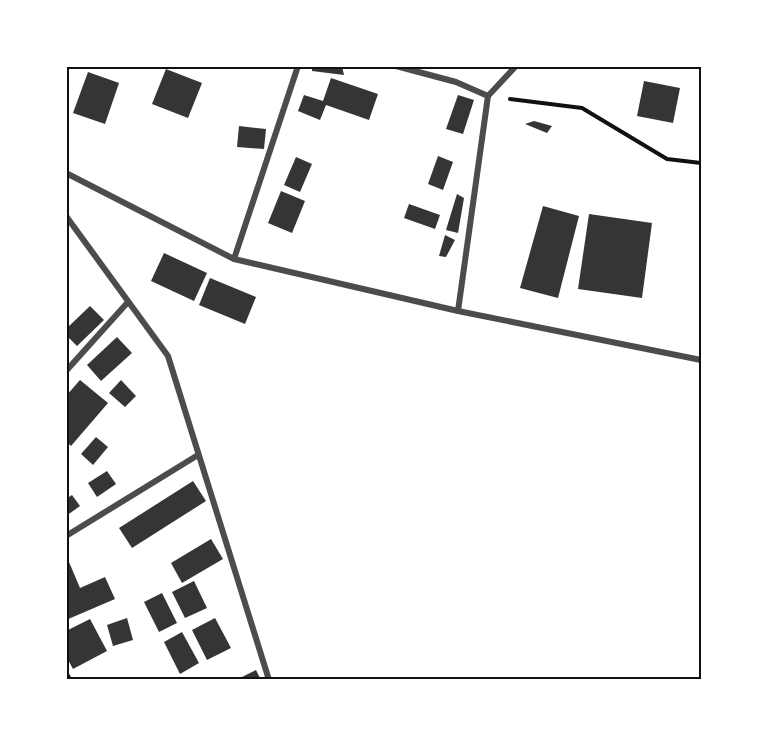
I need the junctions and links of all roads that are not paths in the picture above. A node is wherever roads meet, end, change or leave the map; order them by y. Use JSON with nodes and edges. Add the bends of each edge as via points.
{"nodes":[{"id":1,"x":298,"y":66,"type":"edge"},
{"id":2,"x":396,"y":66,"type":"edge"},
{"id":3,"x":516,"y":66,"type":"edge"},
{"id":4,"x":488,"y":96,"type":"junction"},
{"id":5,"x":66,"y":173,"type":"edge"},
{"id":6,"x":66,"y":216,"type":"edge"},
{"id":7,"x":234,"y":259,"type":"junction"},
{"id":8,"x":128,"y":302,"type":"junction"},
{"id":9,"x":458,"y":311,"type":"junction"},
{"id":10,"x":701,"y":360,"type":"edge"},
{"id":11,"x":66,"y":371,"type":"edge"},
{"id":12,"x":198,"y":455,"type":"junction"},
{"id":13,"x":66,"y":536,"type":"edge"},
{"id":14,"x":269,"y":680,"type":"edge"}],
"edges":[{"from":1,"to":7,"type":"street"},
{"from":2,"to":4,"type":"street","via":[[456,82]]},
{"from":3,"to":4,"type":"street"},
{"from":4,"to":9,"type":"street"},
{"from":5,"to":7,"type":"street"},
{"from":6,"to":8,"type":"street"},
{"from":7,"to":9,"type":"street"},
{"from":8,"to":11,"type":"street"},
{"from":8,"to":12,"type":"street","via":[[168,356]]},
{"from":9,"to":10,"type":"street"},
{"from":12,"to":13,"type":"street"},
{"from":12,"to":14,"type":"street"}]}
